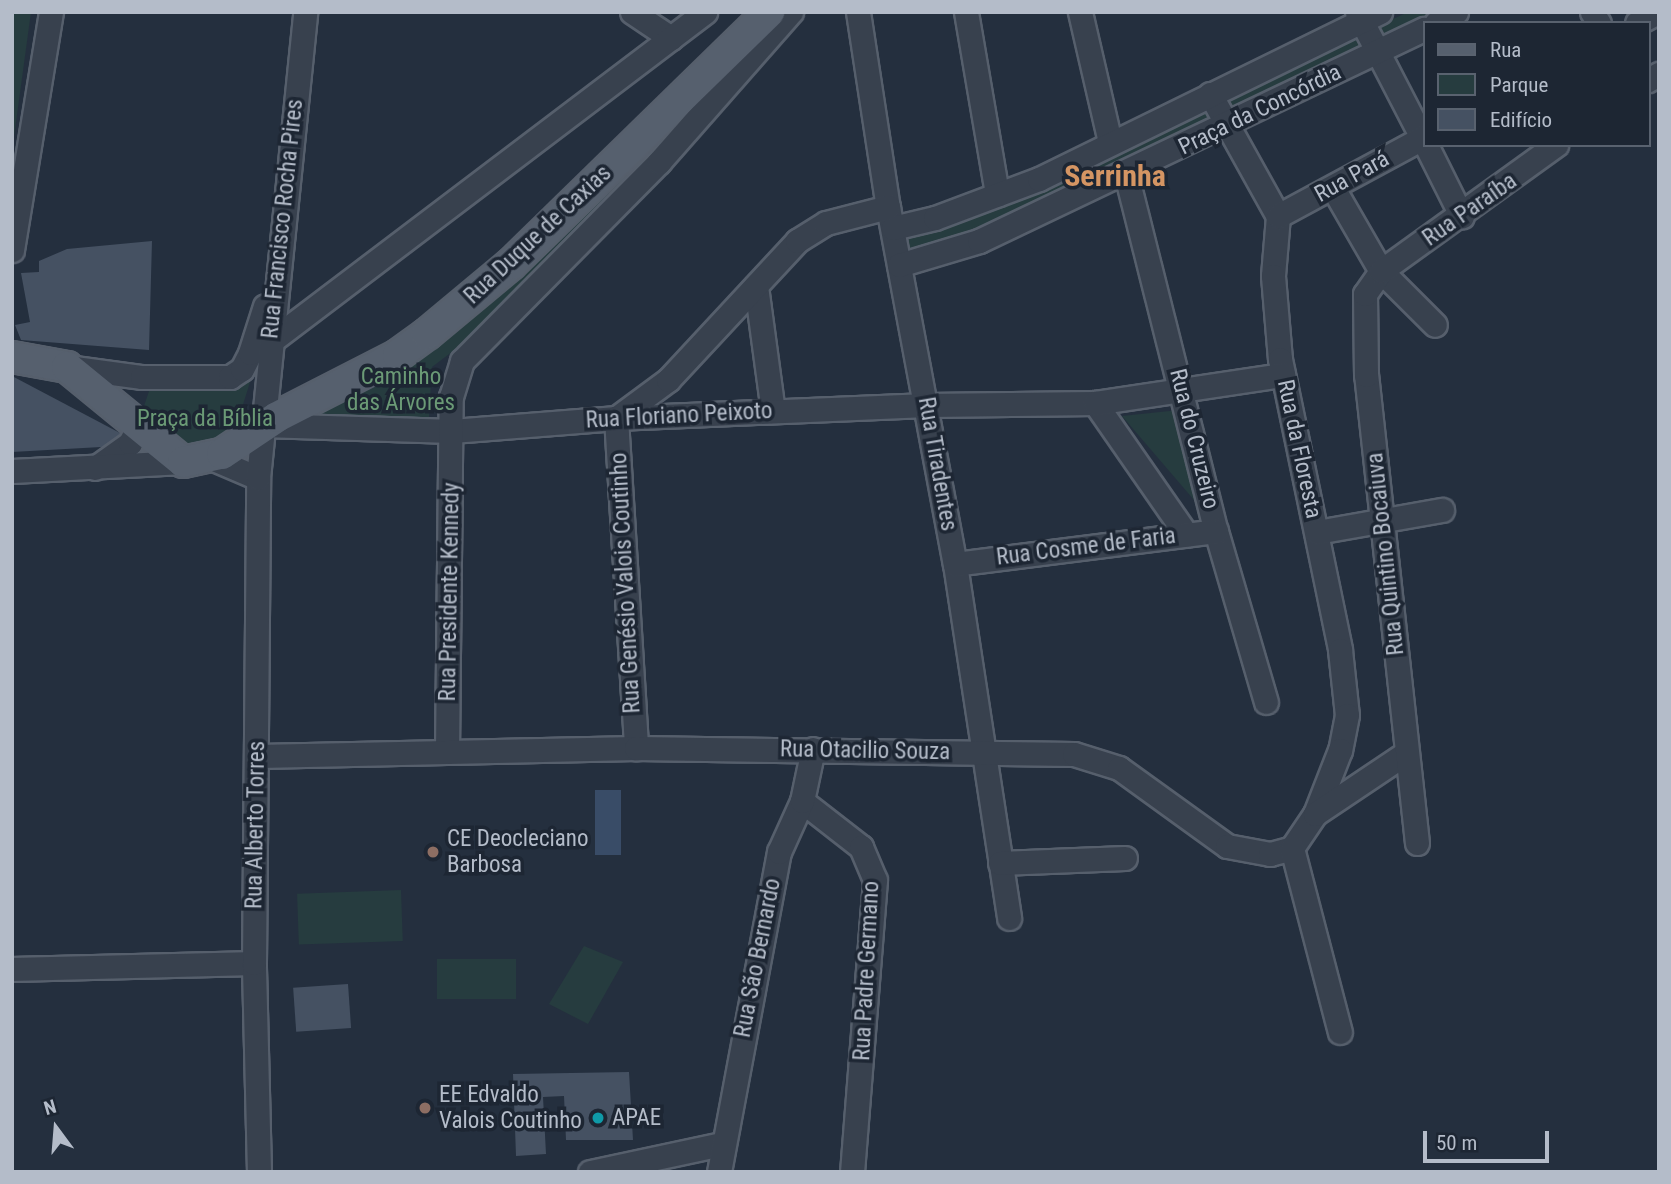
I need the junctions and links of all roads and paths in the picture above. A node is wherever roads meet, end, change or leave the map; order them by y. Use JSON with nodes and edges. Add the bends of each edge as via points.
{"nodes":[{"id":1,"x":51,"y":12,"type":"edge"},
{"id":2,"x":305,"y":12,"type":"edge"},
{"id":3,"x":632,"y":12,"type":"edge"},
{"id":4,"x":705,"y":12,"type":"edge"},
{"id":5,"x":769,"y":12,"type":"edge"},
{"id":6,"x":791,"y":12,"type":"edge"},
{"id":7,"x":858,"y":12,"type":"edge"},
{"id":8,"x":966,"y":12,"type":"edge"},
{"id":9,"x":1456,"y":12,"type":"edge"},
{"id":10,"x":1658,"y":12,"type":"edge"},
{"id":11,"x":1082,"y":13,"type":"edge"},
{"id":12,"x":1366,"y":15,"type":"edge"},
{"id":13,"x":1440,"y":21,"type":"edge"},
{"id":14,"x":1641,"y":21,"type":"edge"},
{"id":15,"x":1422,"y":30,"type":"edge"},
{"id":16,"x":671,"y":38,"type":"junction"},
{"id":17,"x":1378,"y":54,"type":"junction"},
{"id":18,"x":1210,"y":94,"type":"junction"},
{"id":19,"x":1227,"y":125,"type":"junction"},
{"id":20,"x":1422,"y":136,"type":"edge"},
{"id":21,"x":1422,"y":141,"type":"edge"},
{"id":22,"x":1110,"y":142,"type":"junction"},
{"id":23,"x":1427,"y":147,"type":"edge"},
{"id":24,"x":1553,"y":147,"type":"edge"},
{"id":25,"x":1126,"y":174,"type":"junction"},
{"id":26,"x":1039,"y":179,"type":"junction"},
{"id":27,"x":1333,"y":188,"type":"junction"},
{"id":28,"x":997,"y":194,"type":"junction"},
{"id":29,"x":1051,"y":209,"type":"junction"},
{"id":30,"x":1279,"y":216,"type":"junction"},
{"id":31,"x":1462,"y":217,"type":"junction"},
{"id":32,"x":890,"y":218,"type":"junction"},
{"id":33,"x":12,"y":250,"type":"edge"},
{"id":34,"x":900,"y":265,"type":"junction"},
{"id":35,"x":1381,"y":271,"type":"junction"},
{"id":36,"x":274,"y":280,"type":"junction"},
{"id":37,"x":756,"y":286,"type":"junction"},
{"id":38,"x":1435,"y":325,"type":"dead end"},
{"id":39,"x":271,"y":341,"type":"junction"},
{"id":40,"x":12,"y":357,"type":"edge"},
{"id":41,"x":66,"y":367,"type":"junction"},
{"id":42,"x":1283,"y":375,"type":"junction"},
{"id":43,"x":1184,"y":393,"type":"junction"},
{"id":44,"x":1095,"y":403,"type":"junction"},
{"id":45,"x":927,"y":405,"type":"junction"},
{"id":46,"x":772,"y":411,"type":"junction"},
{"id":47,"x":616,"y":418,"type":"junction"},
{"id":48,"x":270,"y":421,"type":"junction"},
{"id":49,"x":139,"y":425,"type":"junction"},
{"id":50,"x":452,"y":431,"type":"junction"},
{"id":51,"x":197,"y":460,"type":"junction"},
{"id":52,"x":95,"y":468,"type":"junction"},
{"id":53,"x":12,"y":471,"type":"edge"},
{"id":54,"x":258,"y":478,"type":"junction"},
{"id":55,"x":1442,"y":510,"type":"dead end"},
{"id":56,"x":1383,"y":520,"type":"junction"},
{"id":57,"x":1216,"y":531,"type":"junction"},
{"id":58,"x":1317,"y":531,"type":"junction"},
{"id":59,"x":1186,"y":534,"type":"junction"},
{"id":60,"x":955,"y":564,"type":"junction"},
{"id":61,"x":1266,"y":702,"type":"dead end"},
{"id":62,"x":636,"y":748,"type":"junction"},
{"id":63,"x":813,"y":749,"type":"junction"},
{"id":64,"x":447,"y":752,"type":"junction"},
{"id":65,"x":983,"y":753,"type":"junction"},
{"id":66,"x":1406,"y":753,"type":"junction"},
{"id":67,"x":258,"y":756,"type":"junction"},
{"id":68,"x":802,"y":801,"type":"junction"},
{"id":69,"x":1315,"y":814,"type":"junction"},
{"id":70,"x":1417,"y":843,"type":"dead end"},
{"id":71,"x":1292,"y":848,"type":"junction"},
{"id":72,"x":1125,"y":858,"type":"dead end"},
{"id":73,"x":1000,"y":863,"type":"junction"},
{"id":74,"x":1009,"y":918,"type":"dead end"},
{"id":75,"x":254,"y":963,"type":"junction"},
{"id":76,"x":12,"y":969,"type":"edge"},
{"id":77,"x":1340,"y":1032,"type":"dead end"},
{"id":78,"x":722,"y":1144,"type":"junction"},
{"id":79,"x":259,"y":1172,"type":"edge"},
{"id":80,"x":590,"y":1172,"type":"edge"},
{"id":81,"x":719,"y":1172,"type":"edge"},
{"id":82,"x":852,"y":1172,"type":"edge"}],
"edges":[{"from":1,"to":33,"type":"street"},
{"from":2,"to":36,"type":"street","name":"Rua Francisco Rocha Pires"},
{"from":3,"to":16,"type":"street"},
{"from":4,"to":16,"type":"street"},
{"from":5,"to":48,"type":"main road","name":"Rua Duque de Caxias","via":[[511,264],[437,326],[398,355]]},
{"from":6,"to":50,"type":"street","name":"Rua Duque de Caxias","via":[[659,162],[475,343],[454,377]]},
{"from":7,"to":32,"type":"street","name":"Rua Tiradentes"},
{"from":8,"to":28,"type":"street"},
{"from":9,"to":13,"type":"street"},
{"from":10,"to":14,"type":"street"},
{"from":11,"to":22,"type":"street"},
{"from":12,"to":17,"type":"street"},
{"from":12,"to":18,"type":"street","name":"Praça da Concórdia"},
{"from":15,"to":17,"type":"street","name":"Praça da Concórdia"},
{"from":16,"to":39,"type":"street"},
{"from":17,"to":19,"type":"street","name":"Praça da Concórdia"},
{"from":17,"to":20,"type":"street"},
{"from":18,"to":19,"type":"street"},
{"from":18,"to":22,"type":"street","name":"Praça da Concórdia"},
{"from":19,"to":25,"type":"street","name":"Praça da Concórdia"},
{"from":19,"to":30,"type":"street"},
{"from":21,"to":27,"type":"street","name":"Rua Pará"},
{"from":22,"to":26,"type":"street","name":"Praça da Concórdia"},
{"from":23,"to":31,"type":"street"},
{"from":24,"to":31,"type":"street","name":"Rua Paraíba"},
{"from":25,"to":29,"type":"street","name":"Praça da Concórdia"},
{"from":25,"to":43,"type":"street","name":"Rua do Cruzeiro"},
{"from":26,"to":28,"type":"street","name":"Praça da Concórdia"},
{"from":26,"to":29,"type":"street"},
{"from":27,"to":30,"type":"street","name":"Rua Pará"},
{"from":27,"to":35,"type":"street"},
{"from":28,"to":32,"type":"street","name":"Praça da Concórdia"},
{"from":29,"to":34,"type":"street","name":"Praça da Concórdia","via":[[979,241]]},
{"from":30,"to":42,"type":"street","name":"Rua da Floresta","via":[[1273,276]]},
{"from":31,"to":35,"type":"street","name":"Rua Paraíba"},
{"from":32,"to":34,"type":"street","name":"Rua Tiradentes"},
{"from":32,"to":37,"type":"street","name":"Praça da Concórdia","via":[[839,218],[811,230]]},
{"from":34,"to":45,"type":"street","name":"Rua Tiradentes"},
{"from":35,"to":38,"type":"street"},
{"from":35,"to":56,"type":"street","name":"Rua Quintino Bocaiuva","via":[[1365,295],[1362,320]]},
{"from":36,"to":39,"type":"street","name":"Rua Francisco Rocha Pires"},
{"from":36,"to":41,"type":"street","via":[[250,353],[242,369],[230,377],[142,377]]},
{"from":37,"to":46,"type":"street"},
{"from":37,"to":47,"type":"street","name":"Praça da Concórdia","via":[[668,380]]},
{"from":39,"to":48,"type":"street","name":"Rua Francisco Rocha Pires"},
{"from":40,"to":41,"type":"main road"},
{"from":41,"to":49,"type":"main road"},
{"from":42,"to":43,"type":"street","name":"Rua Floriano Peixoto"},
{"from":42,"to":58,"type":"street","name":"Rua da Floresta"},
{"from":43,"to":44,"type":"street","name":"Rua Floriano Peixoto"},
{"from":43,"to":57,"type":"street","name":"Rua do Cruzeiro"},
{"from":44,"to":45,"type":"street","name":"Rua Floriano Peixoto"},
{"from":44,"to":59,"type":"street"},
{"from":45,"to":46,"type":"street","name":"Rua Floriano Peixoto"},
{"from":45,"to":60,"type":"street","name":"Rua Tiradentes"},
{"from":46,"to":47,"type":"street","name":"Rua Floriano Peixoto"},
{"from":47,"to":50,"type":"street","name":"Rua Floriano Peixoto"},
{"from":47,"to":62,"type":"street","name":"Rua Genésio Valois Coutinho"},
{"from":48,"to":50,"type":"street","name":"Rua Floriano Peixoto"},
{"from":48,"to":51,"type":"main road","name":"Rua Duque de Caxias"},
{"from":48,"to":54,"type":"street","name":"Rua Francisco Rocha Pires"},
{"from":49,"to":51,"type":"main road"},
{"from":49,"to":52,"type":"street","via":[[130,443]]},
{"from":50,"to":64,"type":"street","name":"Rua Presidente Kennedy"},
{"from":51,"to":52,"type":"street"},
{"from":51,"to":54,"type":"street"},
{"from":52,"to":53,"type":"street"},
{"from":54,"to":67,"type":"street","name":"Rua Alberto Torres"},
{"from":55,"to":56,"type":"street"},
{"from":56,"to":58,"type":"street"},
{"from":56,"to":66,"type":"street","name":"Rua Quintino Bocaiuva"},
{"from":57,"to":59,"type":"street","name":"Rua Cosme de Faria"},
{"from":57,"to":61,"type":"street","name":"Rua do Cruzeiro"},
{"from":58,"to":69,"type":"street","name":"Rua da Floresta","via":[[1347,715],[1340,750]]},
{"from":59,"to":60,"type":"street","name":"Rua Cosme de Faria"},
{"from":60,"to":65,"type":"street","name":"Rua Tiradentes"},
{"from":62,"to":63,"type":"street","name":"Rua Otacilio Souza"},
{"from":62,"to":64,"type":"street","name":"Rua Otacilio Souza"},
{"from":63,"to":65,"type":"street","name":"Rua Otacilio Souza"},
{"from":63,"to":68,"type":"street","name":"Rua São Bernardo"},
{"from":64,"to":67,"type":"street","name":"Rua Otacilio Souza"},
{"from":65,"to":71,"type":"street","name":"Rua Otacilio Souza","via":[[1047,751],[1097,760],[1119,768],[1227,845],[1256,853]]},
{"from":65,"to":73,"type":"street","name":"Rua Tiradentes"},
{"from":66,"to":69,"type":"street"},
{"from":66,"to":70,"type":"street","name":"Rua Quintino Bocaiuva"},
{"from":67,"to":75,"type":"street","name":"Rua Alberto Torres"},
{"from":68,"to":78,"type":"street","name":"Rua São Bernardo","via":[[779,852]]},
{"from":68,"to":82,"type":"street","name":"Rua Padre Germano","via":[[861,847],[875,880]]},
{"from":69,"to":71,"type":"street"},
{"from":71,"to":77,"type":"street"},
{"from":72,"to":73,"type":"street"},
{"from":73,"to":74,"type":"street","name":"Rua Tiradentes"},
{"from":75,"to":76,"type":"street"},
{"from":75,"to":79,"type":"street","name":"Rua Alberto Torres"},
{"from":78,"to":80,"type":"street"},
{"from":78,"to":81,"type":"street","name":"Rua São Bernardo"}]}
